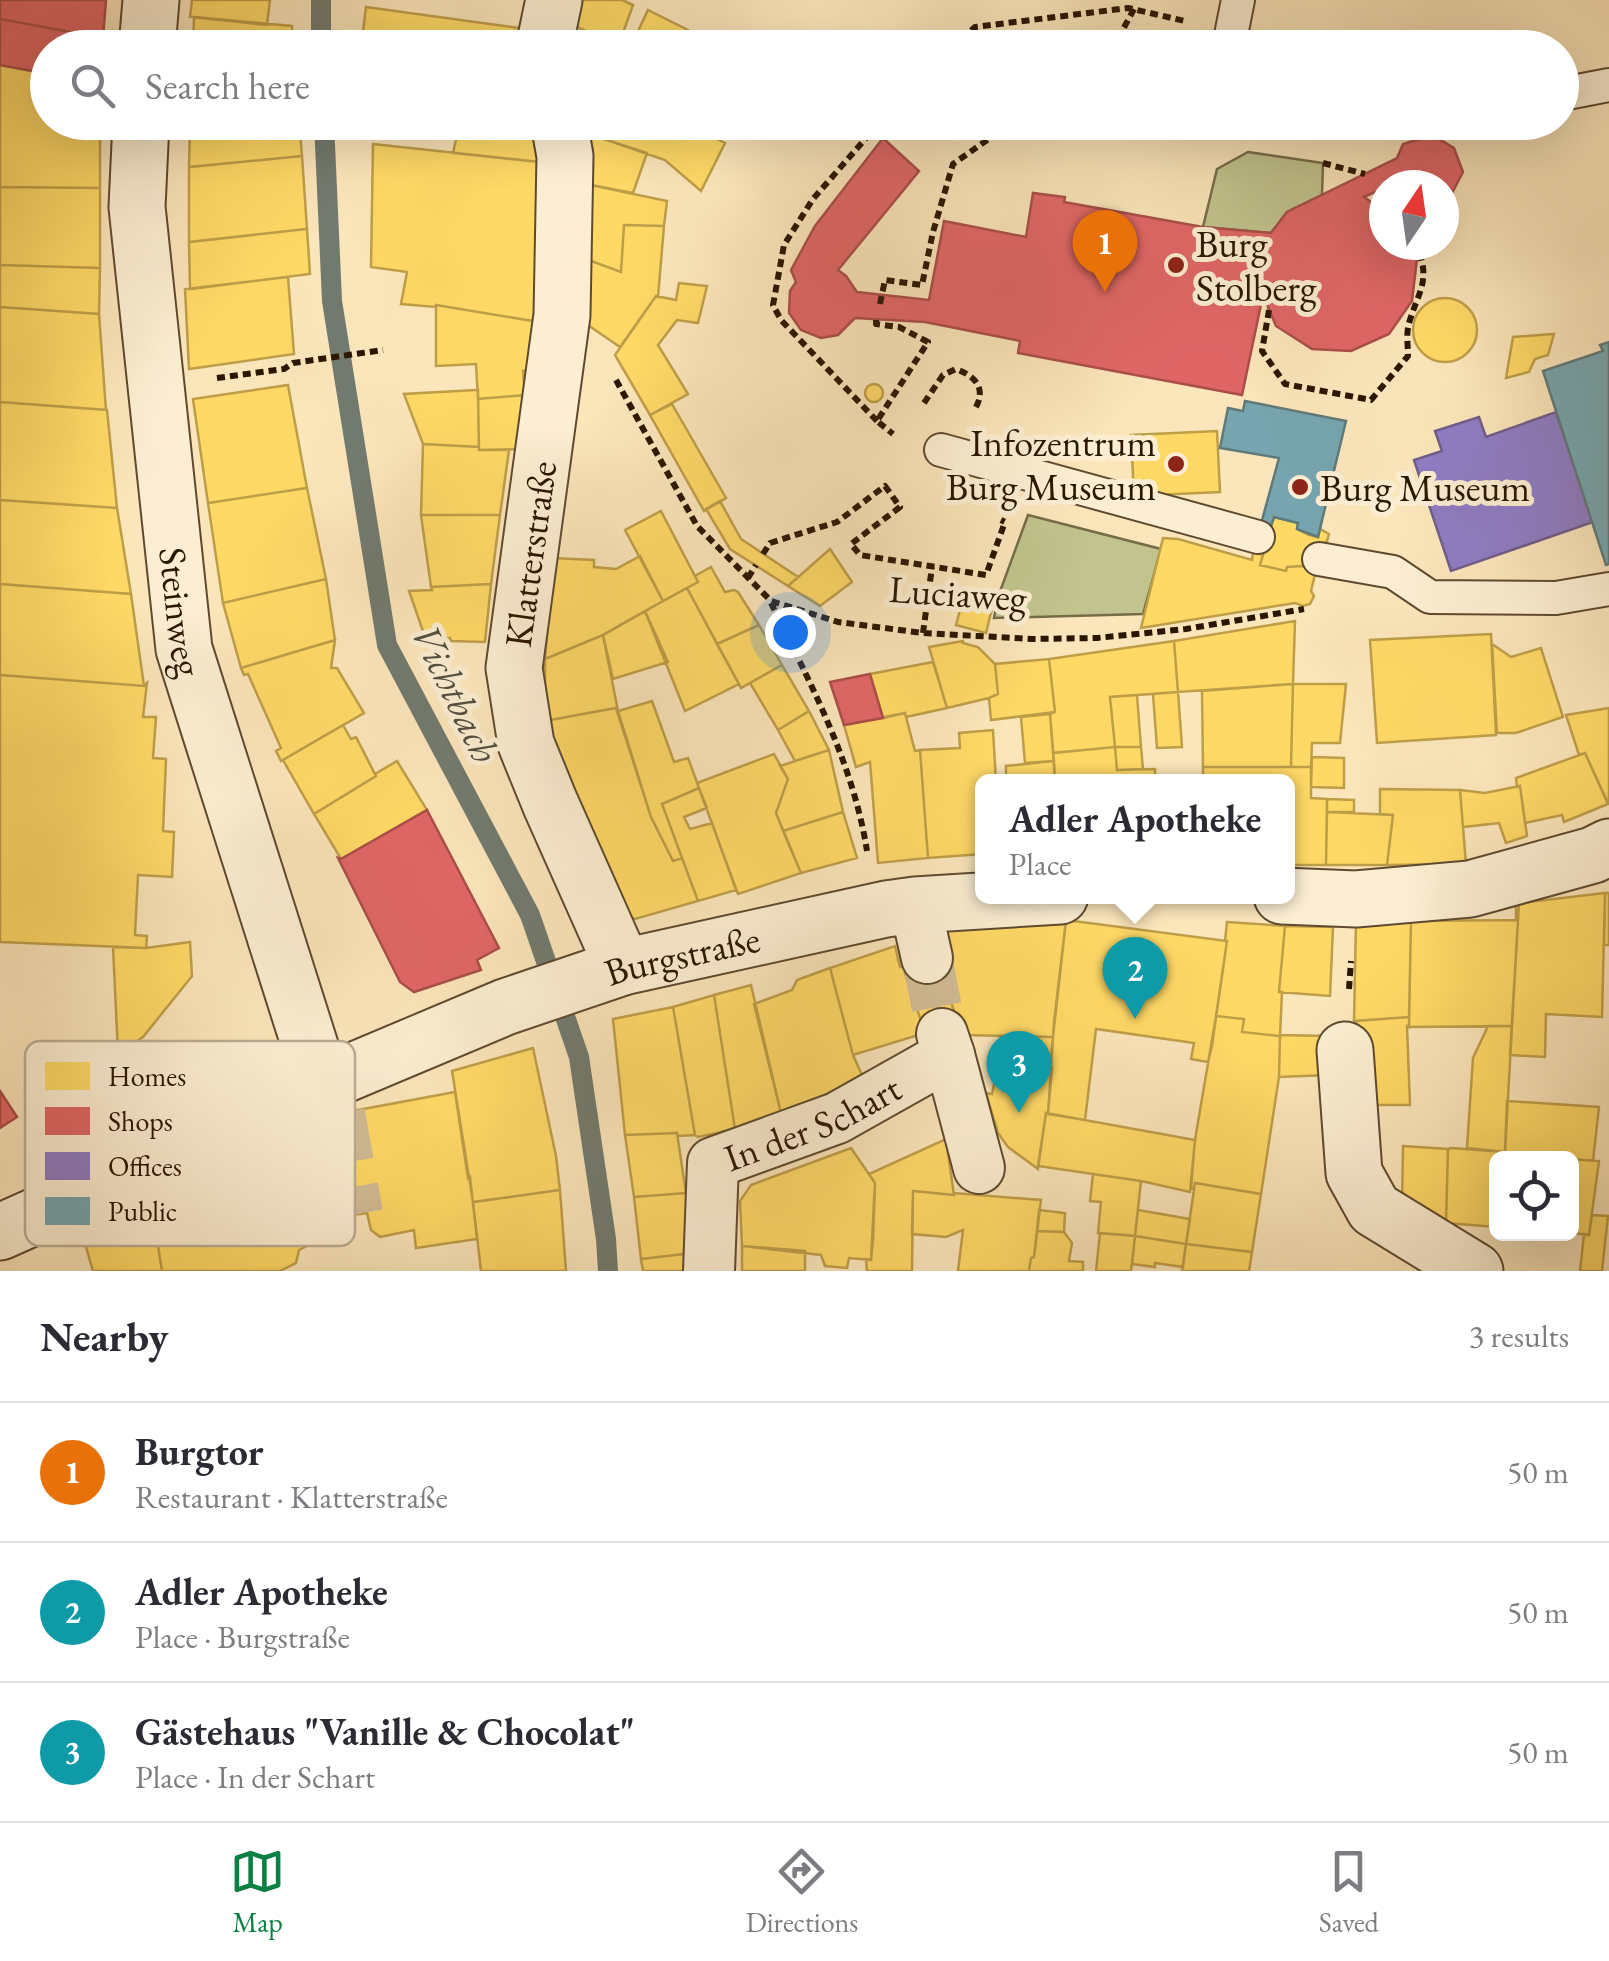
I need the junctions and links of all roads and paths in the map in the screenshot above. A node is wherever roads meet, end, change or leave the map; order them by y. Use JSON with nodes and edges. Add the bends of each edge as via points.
{"nodes":[{"id":1,"x":151,"y":0,"type":"edge"},
{"id":2,"x":554,"y":0,"type":"edge"},
{"id":3,"x":1134,"y":9,"type":"junction"},
{"id":4,"x":1235,"y":26,"type":"edge"},
{"id":5,"x":148,"y":30,"type":"edge"},
{"id":6,"x":548,"y":30,"type":"edge"},
{"id":7,"x":972,"y":30,"type":"edge"},
{"id":8,"x":1122,"y":30,"type":"edge"},
{"id":9,"x":1609,"y":85,"type":"edge"},
{"id":10,"x":1579,"y":91,"type":"edge"},
{"id":11,"x":141,"y":140,"type":"edge"},
{"id":12,"x":563,"y":140,"type":"edge"},
{"id":13,"x":864,"y":140,"type":"edge"},
{"id":14,"x":987,"y":140,"type":"edge"},
{"id":15,"x":1324,"y":163,"type":"dead end"},
{"id":16,"x":1365,"y":174,"type":"dead end"},
{"id":17,"x":1423,"y":260,"type":"edge"},
{"id":18,"x":880,"y":304,"type":"dead end"},
{"id":19,"x":1269,"y":310,"type":"dead end"},
{"id":20,"x":876,"y":320,"type":"dead end"},
{"id":21,"x":383,"y":350,"type":"dead end"},
{"id":22,"x":608,"y":364,"type":"dead end"},
{"id":23,"x":900,"y":385,"type":"dead end"},
{"id":24,"x":156,"y":387,"type":"junction"},
{"id":25,"x":877,"y":421,"type":"dead end"},
{"id":26,"x":941,"y":450,"type":"dead end"},
{"id":27,"x":989,"y":517,"type":"dead end"},
{"id":28,"x":1258,"y":536,"type":"dead end"},
{"id":29,"x":763,"y":554,"type":"dead end"},
{"id":30,"x":1319,"y":558,"type":"dead end"},
{"id":31,"x":756,"y":566,"type":"dead end"},
{"id":32,"x":932,"y":567,"type":"junction"},
{"id":33,"x":748,"y":578,"type":"junction"},
{"id":34,"x":1609,"y":589,"type":"edge"},
{"id":35,"x":770,"y":601,"type":"junction"},
{"id":36,"x":1308,"y":608,"type":"dead end"},
{"id":37,"x":924,"y":633,"type":"junction"},
{"id":38,"x":864,"y":831,"type":"dead end"},
{"id":39,"x":1609,"y":847,"type":"edge"},
{"id":40,"x":1295,"y":897,"type":"edge"},
{"id":41,"x":1356,"y":899,"type":"junction"},
{"id":42,"x":975,"y":901,"type":"edge"},
{"id":43,"x":915,"y":905,"type":"junction"},
{"id":44,"x":927,"y":958,"type":"tunnel mouth"},
{"id":45,"x":602,"y":974,"type":"junction"},
{"id":46,"x":315,"y":1041,"type":"edge"},
{"id":47,"x":1345,"y":1050,"type":"joint"},
{"id":48,"x":355,"y":1081,"type":"edge"},
{"id":49,"x":979,"y":1168,"type":"dead end"},
{"id":50,"x":25,"y":1221,"type":"edge"},
{"id":51,"x":0,"y":1232,"type":"edge"},
{"id":52,"x":709,"y":1271,"type":"edge"},
{"id":53,"x":1475,"y":1271,"type":"edge"}],
"edges":[{"from":1,"to":5,"type":"street"},
{"from":2,"to":6,"type":"street"},
{"from":3,"to":4,"type":"path"},
{"from":3,"to":7,"type":"path"},
{"from":3,"to":8,"type":"path"},
{"from":9,"to":10,"type":"lane"},
{"from":11,"to":24,"type":"street","name":"Steinweg","via":[[137,207]]},
{"from":12,"to":45,"type":"street","name":"Klatterstraße","via":[[562,315],[514,668],[526,744]]},
{"from":13,"to":25,"type":"path","via":[[784,245],[774,304],[781,320]]},
{"from":14,"to":18,"type":"path","via":[[952,164],[922,285],[885,280]]},
{"from":15,"to":16,"type":"path"},
{"from":17,"to":19,"type":"path","via":[[1408,356],[1371,400],[1284,384],[1262,350]]},
{"from":20,"to":23,"type":"path","via":[[928,342]]},
{"from":21,"to":24,"type":"path"},
{"from":22,"to":33,"type":"path","name":"Luciaweg","via":[[697,526]]},
{"from":24,"to":46,"type":"street","name":"Steinweg","via":[[184,649]]},
{"from":26,"to":28,"type":"lane"},
{"from":27,"to":32,"type":"path","via":[[1005,522],[986,575]]},
{"from":29,"to":32,"type":"path","via":[[770,543],[837,522],[885,486],[900,508],[852,544],[860,555]]},
{"from":30,"to":34,"type":"lane","via":[[1393,572],[1430,598],[1556,598]]},
{"from":31,"to":33,"type":"path"},
{"from":32,"to":37,"type":"path"},
{"from":33,"to":35,"type":"path","name":"Luciaweg"},
{"from":35,"to":37,"type":"path","name":"Luciaweg","via":[[838,622]]},
{"from":35,"to":38,"type":"path","via":[[824,710]]},
{"from":36,"to":37,"type":"path","name":"Luciaweg","via":[[1098,638]]},
{"from":39,"to":41,"type":"street","via":[[1470,890]]},
{"from":40,"to":41,"type":"street"},
{"from":41,"to":47,"type":"path"},
{"from":42,"to":43,"type":"street","name":"Burgstraße"},
{"from":43,"to":44,"type":"street"},
{"from":43,"to":45,"type":"street","name":"Burgstraße"},
{"from":45,"to":48,"type":"street","name":"Burgstraße","via":[[505,1007]]},
{"from":47,"to":53,"type":"street","via":[[1354,1173],[1374,1209]]},
{"from":49,"to":52,"type":"street","name":"In der Schart","via":[[946,1044],[837,1118],[713,1163]]},
{"from":50,"to":51,"type":"street","name":"Burgstraße"}]}
